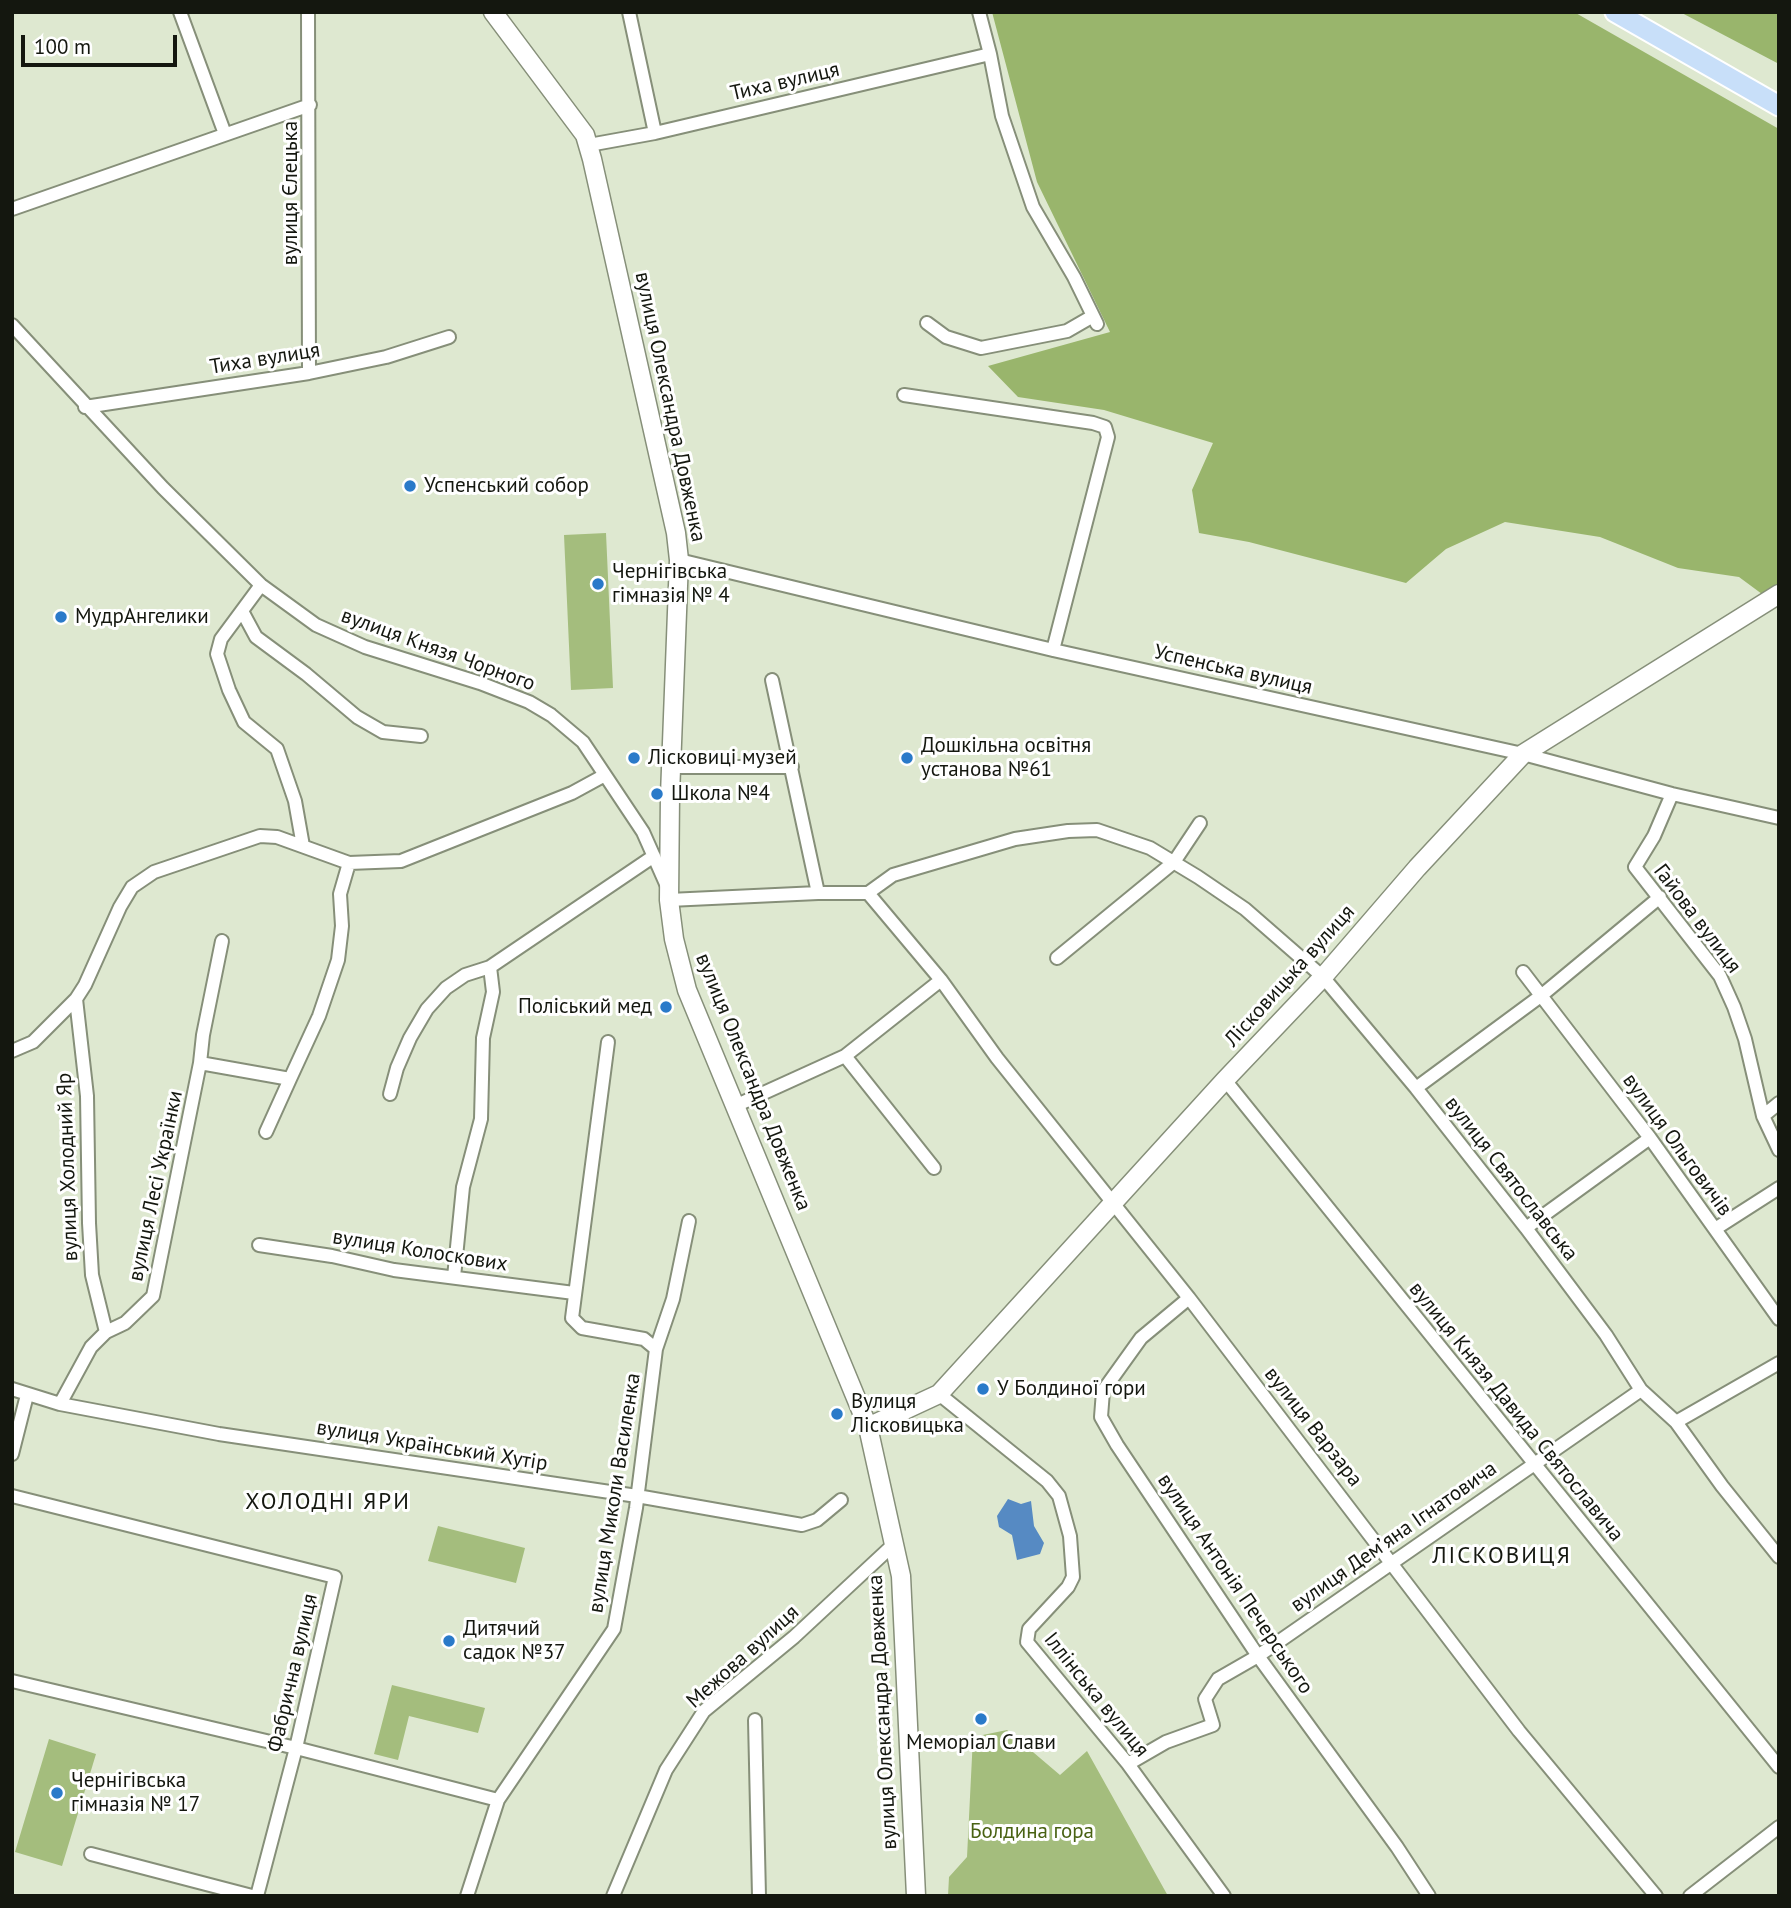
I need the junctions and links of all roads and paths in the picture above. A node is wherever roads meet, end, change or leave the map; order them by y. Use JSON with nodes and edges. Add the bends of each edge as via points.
{"nodes":[{"id":1,"x":180,"y":12,"type":"edge"},
{"id":2,"x":308,"y":12,"type":"edge"},
{"id":3,"x":493,"y":12,"type":"edge"},
{"id":4,"x":629,"y":12,"type":"edge"},
{"id":5,"x":979,"y":12,"type":"edge"},
{"id":6,"x":1615,"y":12,"type":"edge"},
{"id":7,"x":990,"y":54,"type":"junction"},
{"id":8,"x":310,"y":105,"type":"junction"},
{"id":9,"x":1779,"y":106,"type":"edge"},
{"id":10,"x":655,"y":132,"type":"junction"},
{"id":11,"x":225,"y":134,"type":"junction"},
{"id":12,"x":589,"y":145,"type":"junction"},
{"id":13,"x":12,"y":209,"type":"edge"},
{"id":14,"x":928,"y":323,"type":"dead end"},
{"id":15,"x":12,"y":325,"type":"edge"},
{"id":16,"x":449,"y":337,"type":"dead end"},
{"id":17,"x":309,"y":373,"type":"junction"},
{"id":18,"x":904,"y":395,"type":"dead end"},
{"id":19,"x":86,"y":407,"type":"junction"},
{"id":20,"x":679,"y":560,"type":"junction"},
{"id":21,"x":261,"y":585,"type":"junction"},
{"id":22,"x":1779,"y":594,"type":"edge"},
{"id":23,"x":242,"y":611,"type":"junction"},
{"id":24,"x":1053,"y":650,"type":"junction"},
{"id":25,"x":772,"y":680,"type":"dead end"},
{"id":26,"x":421,"y":736,"type":"dead end"},
{"id":27,"x":1523,"y":754,"type":"junction"},
{"id":28,"x":671,"y":767,"type":"junction"},
{"id":29,"x":792,"y":767,"type":"junction"},
{"id":30,"x":605,"y":775,"type":"junction"},
{"id":31,"x":1672,"y":794,"type":"junction"},
{"id":32,"x":1779,"y":818,"type":"edge"},
{"id":33,"x":1200,"y":823,"type":"dead end"},
{"id":34,"x":303,"y":846,"type":"junction"},
{"id":35,"x":654,"y":856,"type":"junction"},
{"id":36,"x":1174,"y":862,"type":"junction"},
{"id":37,"x":349,"y":863,"type":"junction"},
{"id":38,"x":818,"y":893,"type":"junction"},
{"id":39,"x":868,"y":893,"type":"junction"},
{"id":40,"x":669,"y":895,"type":"junction"},
{"id":41,"x":1660,"y":897,"type":"junction"},
{"id":42,"x":222,"y":941,"type":"dead end"},
{"id":43,"x":1057,"y":958,"type":"dead end"},
{"id":44,"x":490,"y":967,"type":"junction"},
{"id":45,"x":1523,"y":972,"type":"dead end"},
{"id":46,"x":1323,"y":977,"type":"junction"},
{"id":47,"x":941,"y":980,"type":"junction"},
{"id":48,"x":1542,"y":995,"type":"junction"},
{"id":49,"x":76,"y":999,"type":"junction"},
{"id":50,"x":608,"y":1042,"type":"dead end"},
{"id":51,"x":12,"y":1051,"type":"edge"},
{"id":52,"x":845,"y":1056,"type":"junction"},
{"id":53,"x":201,"y":1063,"type":"junction"},
{"id":54,"x":290,"y":1079,"type":"junction"},
{"id":55,"x":1225,"y":1080,"type":"junction"},
{"id":56,"x":1416,"y":1088,"type":"junction"},
{"id":57,"x":390,"y":1094,"type":"dead end"},
{"id":58,"x":1779,"y":1103,"type":"edge"},
{"id":59,"x":735,"y":1106,"type":"junction"},
{"id":60,"x":1763,"y":1116,"type":"junction"},
{"id":61,"x":266,"y":1132,"type":"dead end"},
{"id":62,"x":1650,"y":1138,"type":"junction"},
{"id":63,"x":1779,"y":1150,"type":"edge"},
{"id":64,"x":934,"y":1168,"type":"dead end"},
{"id":65,"x":1779,"y":1188,"type":"edge"},
{"id":66,"x":1113,"y":1202,"type":"junction"},
{"id":67,"x":689,"y":1221,"type":"dead end"},
{"id":68,"x":1526,"y":1228,"type":"junction"},
{"id":69,"x":1715,"y":1229,"type":"junction"},
{"id":70,"x":259,"y":1245,"type":"dead end"},
{"id":71,"x":454,"y":1277,"type":"junction"},
{"id":72,"x":574,"y":1293,"type":"junction"},
{"id":73,"x":1189,"y":1298,"type":"junction"},
{"id":74,"x":1779,"y":1319,"type":"edge"},
{"id":75,"x":106,"y":1332,"type":"junction"},
{"id":76,"x":656,"y":1349,"type":"junction"},
{"id":77,"x":1779,"y":1363,"type":"edge"},
{"id":78,"x":12,"y":1389,"type":"edge"},
{"id":79,"x":1641,"y":1390,"type":"junction"},
{"id":80,"x":939,"y":1394,"type":"junction"},
{"id":81,"x":27,"y":1395,"type":"junction"},
{"id":82,"x":61,"y":1405,"type":"junction"},
{"id":83,"x":1676,"y":1422,"type":"junction"},
{"id":84,"x":868,"y":1427,"type":"junction"},
{"id":85,"x":12,"y":1454,"type":"edge"},
{"id":86,"x":1534,"y":1463,"type":"junction"},
{"id":87,"x":12,"y":1496,"type":"edge"},
{"id":88,"x":637,"y":1496,"type":"junction"},
{"id":89,"x":841,"y":1500,"type":"dead end"},
{"id":90,"x":893,"y":1545,"type":"junction"},
{"id":91,"x":1779,"y":1557,"type":"edge"},
{"id":92,"x":1392,"y":1562,"type":"junction"},
{"id":93,"x":1258,"y":1656,"type":"junction"},
{"id":94,"x":12,"y":1681,"type":"edge"},
{"id":95,"x":755,"y":1720,"type":"dead end"},
{"id":96,"x":296,"y":1748,"type":"junction"},
{"id":97,"x":1128,"y":1764,"type":"junction"},
{"id":98,"x":1779,"y":1767,"type":"edge"},
{"id":99,"x":498,"y":1800,"type":"junction"},
{"id":100,"x":1779,"y":1827,"type":"edge"},
{"id":101,"x":91,"y":1854,"type":"dead end"},
{"id":102,"x":252,"y":1896,"type":"edge"},
{"id":103,"x":257,"y":1896,"type":"edge"},
{"id":104,"x":467,"y":1896,"type":"edge"},
{"id":105,"x":613,"y":1896,"type":"edge"},
{"id":106,"x":759,"y":1896,"type":"edge"},
{"id":107,"x":916,"y":1896,"type":"edge"},
{"id":108,"x":1224,"y":1896,"type":"edge"},
{"id":109,"x":1429,"y":1896,"type":"edge"},
{"id":110,"x":1656,"y":1896,"type":"edge"},
{"id":111,"x":1690,"y":1896,"type":"edge"}],
"edges":[{"from":1,"to":11,"type":"street"},
{"from":2,"to":8,"type":"street","name":"вулиця Єлецька"},
{"from":3,"to":12,"type":"main road","name":"вулиця Олександра Довженка"},
{"from":4,"to":10,"type":"street"},
{"from":5,"to":7,"type":"street"},
{"from":6,"to":9,"type":"main road"},
{"from":7,"to":10,"type":"street","name":"Тиха вулиця"},
{"from":7,"to":14,"type":"street","via":[[1002,116],[1033,207],[1095,320],[1067,331],[981,348],[946,337]]},
{"from":8,"to":11,"type":"street"},
{"from":8,"to":17,"type":"street","name":"вулиця Єлецька"},
{"from":10,"to":12,"type":"street","name":"Тиха вулиця"},
{"from":11,"to":13,"type":"street"},
{"from":12,"to":20,"type":"main road","name":"вулиця Олександра Довженка"},
{"from":15,"to":19,"type":"street","name":"вулиця Князя Чорного"},
{"from":16,"to":17,"type":"street","name":"Тиха вулиця","via":[[386,357]]},
{"from":17,"to":19,"type":"street","name":"Тиха вулиця"},
{"from":18,"to":24,"type":"street","via":[[1105,427],[1108,437]]},
{"from":19,"to":21,"type":"street","name":"вулиця Князя Чорного"},
{"from":20,"to":24,"type":"street","name":"Успенська вулиця"},
{"from":20,"to":28,"type":"main road","name":"вулиця Олександра Довженка"},
{"from":21,"to":23,"type":"street"},
{"from":21,"to":30,"type":"street","name":"вулиця Князя Чорного","via":[[316,625],[365,647],[529,702],[583,742]]},
{"from":22,"to":27,"type":"main road","name":"Лісковицька вулиця"},
{"from":23,"to":26,"type":"street","via":[[256,637],[356,717],[383,732]]},
{"from":23,"to":34,"type":"street","via":[[221,639],[217,654],[244,722],[277,750],[295,801]]},
{"from":24,"to":27,"type":"street","name":"Успенська вулиця"},
{"from":25,"to":29,"type":"street"},
{"from":27,"to":31,"type":"street","name":"Успенська вулиця"},
{"from":27,"to":46,"type":"main road","name":"Лісковицька вулиця"},
{"from":28,"to":29,"type":"street"},
{"from":28,"to":40,"type":"main road","name":"вулиця Олександра Довженка"},
{"from":29,"to":38,"type":"street"},
{"from":30,"to":35,"type":"street","name":"вулиця Князя Чорного"},
{"from":30,"to":37,"type":"street","via":[[572,793],[401,861]]},
{"from":31,"to":32,"type":"street","name":"Успенська вулиця"},
{"from":31,"to":41,"type":"street","name":"Гайова вулиця","via":[[1635,867]]},
{"from":33,"to":36,"type":"street"},
{"from":34,"to":37,"type":"street"},
{"from":34,"to":49,"type":"street","via":[[260,836],[154,872],[132,887]]},
{"from":35,"to":40,"type":"street","name":"вулиця Князя Чорного"},
{"from":35,"to":44,"type":"street"},
{"from":36,"to":39,"type":"street","name":"вулиця Святославська","via":[[1150,848],[1097,830],[1068,831],[1015,839],[920,866],[893,875]]},
{"from":36,"to":43,"type":"street"},
{"from":36,"to":46,"type":"street","name":"вулиця Святославська","via":[[1245,909]]},
{"from":37,"to":54,"type":"street","via":[[340,894],[338,960]]},
{"from":38,"to":39,"type":"street"},
{"from":38,"to":40,"type":"street"},
{"from":39,"to":47,"type":"street","name":"вулиця Варзара"},
{"from":40,"to":59,"type":"main road","name":"вулиця Олександра Довженка","via":[[687,990]]},
{"from":41,"to":48,"type":"street"},
{"from":41,"to":60,"type":"street","name":"Гайова вулиця","via":[[1720,976],[1750,1056]]},
{"from":42,"to":53,"type":"street","name":"вулиця Лесі Українки"},
{"from":44,"to":57,"type":"street","via":[[465,975],[427,1009],[410,1038]]},
{"from":44,"to":71,"type":"street","via":[[493,992],[483,1038],[481,1119],[463,1187]]},
{"from":45,"to":48,"type":"street","name":"вулиця Ольговичів"},
{"from":46,"to":55,"type":"main road","name":"Лісковицька вулиця"},
{"from":46,"to":56,"type":"street","name":"вулиця Святославська"},
{"from":47,"to":52,"type":"street"},
{"from":47,"to":66,"type":"street","name":"вулиця Варзара","via":[[996,1058]]},
{"from":48,"to":56,"type":"street"},
{"from":48,"to":62,"type":"street","name":"вулиця Ольговичів"},
{"from":49,"to":51,"type":"street","via":[[33,1042]]},
{"from":49,"to":75,"type":"street","name":"вулиця Холодний Яр","via":[[87,1096],[92,1275]]},
{"from":50,"to":72,"type":"street","name":"вулиця Миколи Василенка"},
{"from":52,"to":59,"type":"street"},
{"from":52,"to":64,"type":"street"},
{"from":53,"to":54,"type":"street"},
{"from":53,"to":75,"type":"street","name":"вулиця Лесі Українки","via":[[153,1296],[125,1323]]},
{"from":54,"to":61,"type":"street"},
{"from":55,"to":66,"type":"main road","name":"Лісковицька вулиця"},
{"from":55,"to":86,"type":"street","name":"вулиця Князя Давида Святославича"},
{"from":56,"to":68,"type":"street","name":"вулиця Святославська"},
{"from":58,"to":60,"type":"street"},
{"from":59,"to":84,"type":"main road","name":"вулиця Олександра Довженка"},
{"from":60,"to":63,"type":"street","name":"Гайова вулиця"},
{"from":62,"to":68,"type":"street"},
{"from":62,"to":69,"type":"street","name":"вулиця Ольговичів"},
{"from":65,"to":69,"type":"street"},
{"from":66,"to":73,"type":"street","name":"вулиця Варзара"},
{"from":66,"to":80,"type":"main road","name":"Лісковицька вулиця"},
{"from":67,"to":76,"type":"street","name":"вулиця Миколи Василенка","via":[[673,1299]]},
{"from":68,"to":79,"type":"street","name":"вулиця Святославська"},
{"from":69,"to":74,"type":"street","name":"вулиця Ольговичів"},
{"from":70,"to":71,"type":"street","name":"вулиця Колоскових"},
{"from":71,"to":72,"type":"street","name":"вулиця Колоскових"},
{"from":72,"to":76,"type":"street","name":"вулиця Миколи Василенка","via":[[572,1318],[582,1328],[645,1339]]},
{"from":73,"to":92,"type":"street","name":"вулиця Варзара"},
{"from":73,"to":93,"type":"street","name":"вулиця Антонія Печерського","via":[[1141,1338],[1103,1391],[1101,1417]]},
{"from":75,"to":82,"type":"street","name":"вулиця Лесі Українки","via":[[91,1347]]},
{"from":76,"to":88,"type":"street","name":"вулиця Миколи Василенка"},
{"from":77,"to":83,"type":"street"},
{"from":78,"to":81,"type":"street","name":"вулиця Український Хутір"},
{"from":79,"to":83,"type":"street","name":"вулиця Святославська"},
{"from":79,"to":86,"type":"street","name":"вулиця Демʼяна Ігнатовича"},
{"from":80,"to":84,"type":"main road","name":"Лісковицька вулиця"},
{"from":80,"to":97,"type":"street","name":"Іллінська вулиця","via":[[1047,1481],[1059,1496],[1070,1536],[1073,1577],[1029,1629],[1027,1642]]},
{"from":81,"to":82,"type":"street","name":"вулиця Український Хутір"},
{"from":81,"to":85,"type":"street"},
{"from":82,"to":88,"type":"street","name":"вулиця Український Хутір","via":[[219,1434]]},
{"from":83,"to":91,"type":"street","name":"вулиця Святославська"},
{"from":84,"to":90,"type":"main road","name":"вулиця Олександра Довженка"},
{"from":86,"to":92,"type":"street","name":"вулиця Демʼяна Ігнатовича"},
{"from":86,"to":98,"type":"street","name":"вулиця Князя Давида Святославича"},
{"from":87,"to":96,"type":"street","name":"Фабрична вулиця","via":[[335,1577]]},
{"from":88,"to":89,"type":"street","name":"вулиця Український Хутір","via":[[802,1525],[817,1520]]},
{"from":88,"to":99,"type":"street","name":"вулиця Миколи Василенка","via":[[614,1629]]},
{"from":90,"to":105,"type":"street","name":"Межова вулиця","via":[[794,1637],[704,1711],[666,1770]]},
{"from":90,"to":107,"type":"main road","name":"вулиця Олександра Довженка","via":[[901,1576]]},
{"from":92,"to":93,"type":"street","name":"вулиця Демʼяна Ігнатовича"},
{"from":92,"to":110,"type":"street","name":"вулиця Варзара","via":[[1519,1731]]},
{"from":93,"to":97,"type":"street","name":"вулиця Демʼяна Ігнатовича","via":[[1219,1679],[1205,1699],[1213,1725],[1166,1742]]},
{"from":93,"to":109,"type":"street","name":"вулиця Антонія Печерського"},
{"from":94,"to":96,"type":"street"},
{"from":95,"to":106,"type":"street"},
{"from":96,"to":99,"type":"street"},
{"from":96,"to":103,"type":"street","name":"Фабрична вулиця"},
{"from":97,"to":108,"type":"street","name":"Іллінська вулиця"},
{"from":99,"to":104,"type":"street","name":"вулиця Миколи Василенка"},
{"from":100,"to":111,"type":"street"},
{"from":101,"to":102,"type":"street"}]}
